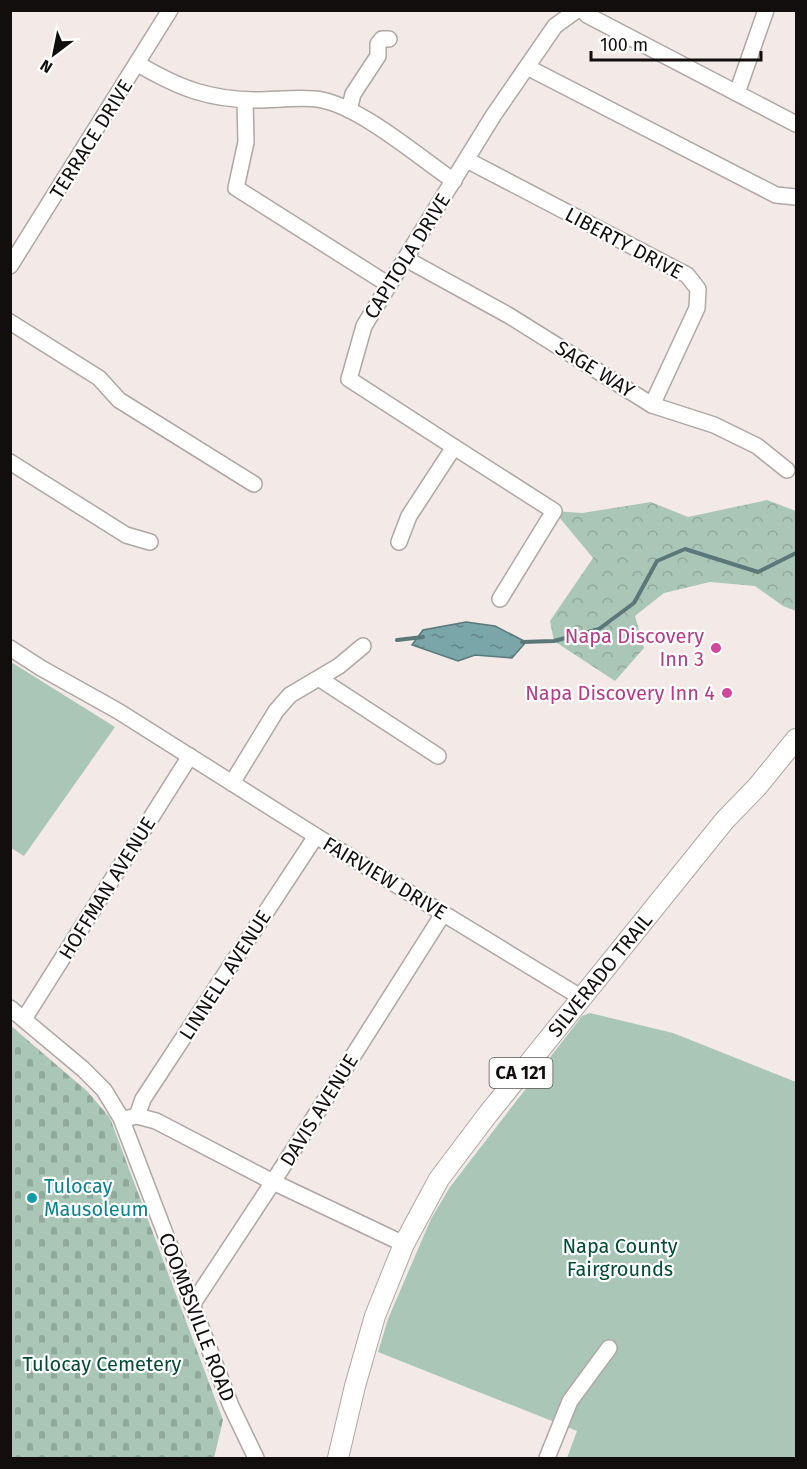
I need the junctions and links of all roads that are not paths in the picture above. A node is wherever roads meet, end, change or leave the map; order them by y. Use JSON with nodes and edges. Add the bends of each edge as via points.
{"nodes":[{"id":1,"x":577,"y":10,"type":"edge"},
{"id":2,"x":583,"y":10,"type":"edge"},
{"id":3,"x":766,"y":10,"type":"edge"},
{"id":4,"x":165,"y":12,"type":"edge"},
{"id":5,"x":389,"y":39,"type":"dead end"},
{"id":6,"x":138,"y":63,"type":"junction"},
{"id":7,"x":527,"y":67,"type":"junction"},
{"id":8,"x":737,"y":93,"type":"junction"},
{"id":9,"x":245,"y":100,"type":"junction"},
{"id":10,"x":349,"y":110,"type":"junction"},
{"id":11,"x":796,"y":124,"type":"edge"},
{"id":12,"x":466,"y":160,"type":"junction"},
{"id":13,"x":453,"y":181,"type":"junction"},
{"id":14,"x":796,"y":197,"type":"edge"},
{"id":15,"x":406,"y":259,"type":"junction"},
{"id":16,"x":10,"y":266,"type":"edge"},
{"id":17,"x":389,"y":285,"type":"junction"},
{"id":18,"x":10,"y":322,"type":"edge"},
{"id":19,"x":652,"y":405,"type":"junction"},
{"id":20,"x":454,"y":447,"type":"junction"},
{"id":21,"x":10,"y":462,"type":"edge"},
{"id":22,"x":787,"y":470,"type":"dead end"},
{"id":23,"x":254,"y":484,"type":"dead end"},
{"id":24,"x":150,"y":542,"type":"dead end"},
{"id":25,"x":399,"y":542,"type":"dead end"},
{"id":26,"x":500,"y":599,"type":"dead end"},
{"id":27,"x":363,"y":646,"type":"dead end"},
{"id":28,"x":10,"y":648,"type":"edge"},
{"id":29,"x":320,"y":679,"type":"junction"},
{"id":30,"x":796,"y":739,"type":"edge"},
{"id":31,"x":190,"y":756,"type":"junction"},
{"id":32,"x":438,"y":756,"type":"dead end"},
{"id":33,"x":232,"y":783,"type":"junction"},
{"id":34,"x":316,"y":836,"type":"junction"},
{"id":35,"x":444,"y":914,"type":"junction"},
{"id":36,"x":582,"y":998,"type":"junction"},
{"id":37,"x":10,"y":1008,"type":"edge"},
{"id":38,"x":24,"y":1019,"type":"junction"},
{"id":39,"x":137,"y":1116,"type":"junction"},
{"id":40,"x":122,"y":1118,"type":"junction"},
{"id":41,"x":273,"y":1182,"type":"junction"},
{"id":42,"x":404,"y":1244,"type":"junction"},
{"id":43,"x":192,"y":1305,"type":"junction"},
{"id":44,"x":609,"y":1348,"type":"dead end"},
{"id":45,"x":256,"y":1458,"type":"edge"},
{"id":46,"x":338,"y":1458,"type":"edge"},
{"id":47,"x":547,"y":1458,"type":"edge"}],
"edges":[{"from":1,"to":7,"type":"street","name":"CAPITOLA DRIVE","via":[[555,26]]},
{"from":2,"to":8,"type":"street"},
{"from":3,"to":8,"type":"street"},
{"from":4,"to":6,"type":"street","name":"TERRACE DRIVE"},
{"from":5,"to":10,"type":"street","via":[[378,44],[378,56],[353,94]]},
{"from":6,"to":9,"type":"street","via":[[196,93]]},
{"from":6,"to":16,"type":"street","name":"TERRACE DRIVE"},
{"from":7,"to":12,"type":"street","name":"CAPITOLA DRIVE"},
{"from":7,"to":14,"type":"street","via":[[776,195]]},
{"from":8,"to":11,"type":"street"},
{"from":9,"to":10,"type":"street","via":[[320,99]]},
{"from":9,"to":17,"type":"street","via":[[246,142],[237,188]]},
{"from":10,"to":13,"type":"street"},
{"from":12,"to":13,"type":"street","name":"CAPITOLA DRIVE"},
{"from":12,"to":19,"type":"street","name":"LIBERTY DRIVE","via":[[687,275],[698,289],[697,308]]},
{"from":13,"to":15,"type":"street","name":"CAPITOLA DRIVE"},
{"from":15,"to":17,"type":"street","name":"CAPITOLA DRIVE"},
{"from":15,"to":19,"type":"street","name":"SAGE WAY","via":[[508,315]]},
{"from":17,"to":20,"type":"street","name":"CAPITOLA DRIVE","via":[[363,326],[349,379]]},
{"from":18,"to":23,"type":"street","via":[[99,378],[119,400]]},
{"from":19,"to":22,"type":"street","name":"SAGE WAY","via":[[714,425],[757,446]]},
{"from":20,"to":25,"type":"street","via":[[409,516]]},
{"from":20,"to":26,"type":"street","via":[[554,511]]},
{"from":21,"to":24,"type":"street","via":[[126,535]]},
{"from":27,"to":29,"type":"street"},
{"from":28,"to":31,"type":"street","name":"FAIRVIEW DRIVE"},
{"from":29,"to":32,"type":"street"},
{"from":29,"to":33,"type":"street","via":[[290,695],[276,711]]},
{"from":30,"to":36,"type":"main road","name":"SILVERADO TRAIL","number":"CA 121","via":[[725,820]]},
{"from":31,"to":33,"type":"street","name":"FAIRVIEW DRIVE"},
{"from":31,"to":38,"type":"street","name":"HOFFMAN AVENUE"},
{"from":33,"to":34,"type":"street","name":"FAIRVIEW DRIVE"},
{"from":34,"to":35,"type":"street","name":"FAIRVIEW DRIVE"},
{"from":34,"to":39,"type":"street","name":"LINNELL AVENUE","via":[[143,1099]]},
{"from":35,"to":36,"type":"street","name":"FAIRVIEW DRIVE"},
{"from":35,"to":41,"type":"street","name":"DAVIS AVENUE"},
{"from":36,"to":42,"type":"main road","name":"SILVERADO TRAIL","number":"CA 121","via":[[439,1179]]},
{"from":37,"to":38,"type":"street","name":"COOMBSVILLE ROAD"},
{"from":38,"to":40,"type":"street","name":"COOMBSVILLE ROAD","via":[[104,1090]]},
{"from":39,"to":40,"type":"street"},
{"from":39,"to":41,"type":"street","via":[[156,1121]]},
{"from":40,"to":43,"type":"street","name":"COOMBSVILLE ROAD"},
{"from":41,"to":42,"type":"street"},
{"from":41,"to":43,"type":"street","name":"DAVIS AVENUE"},
{"from":42,"to":46,"type":"main road","name":"SILVERADO TRAIL","number":"CA 121","via":[[375,1316]]},
{"from":43,"to":45,"type":"street","name":"COOMBSVILLE ROAD"},
{"from":44,"to":47,"type":"street","via":[[570,1401]]}]}
